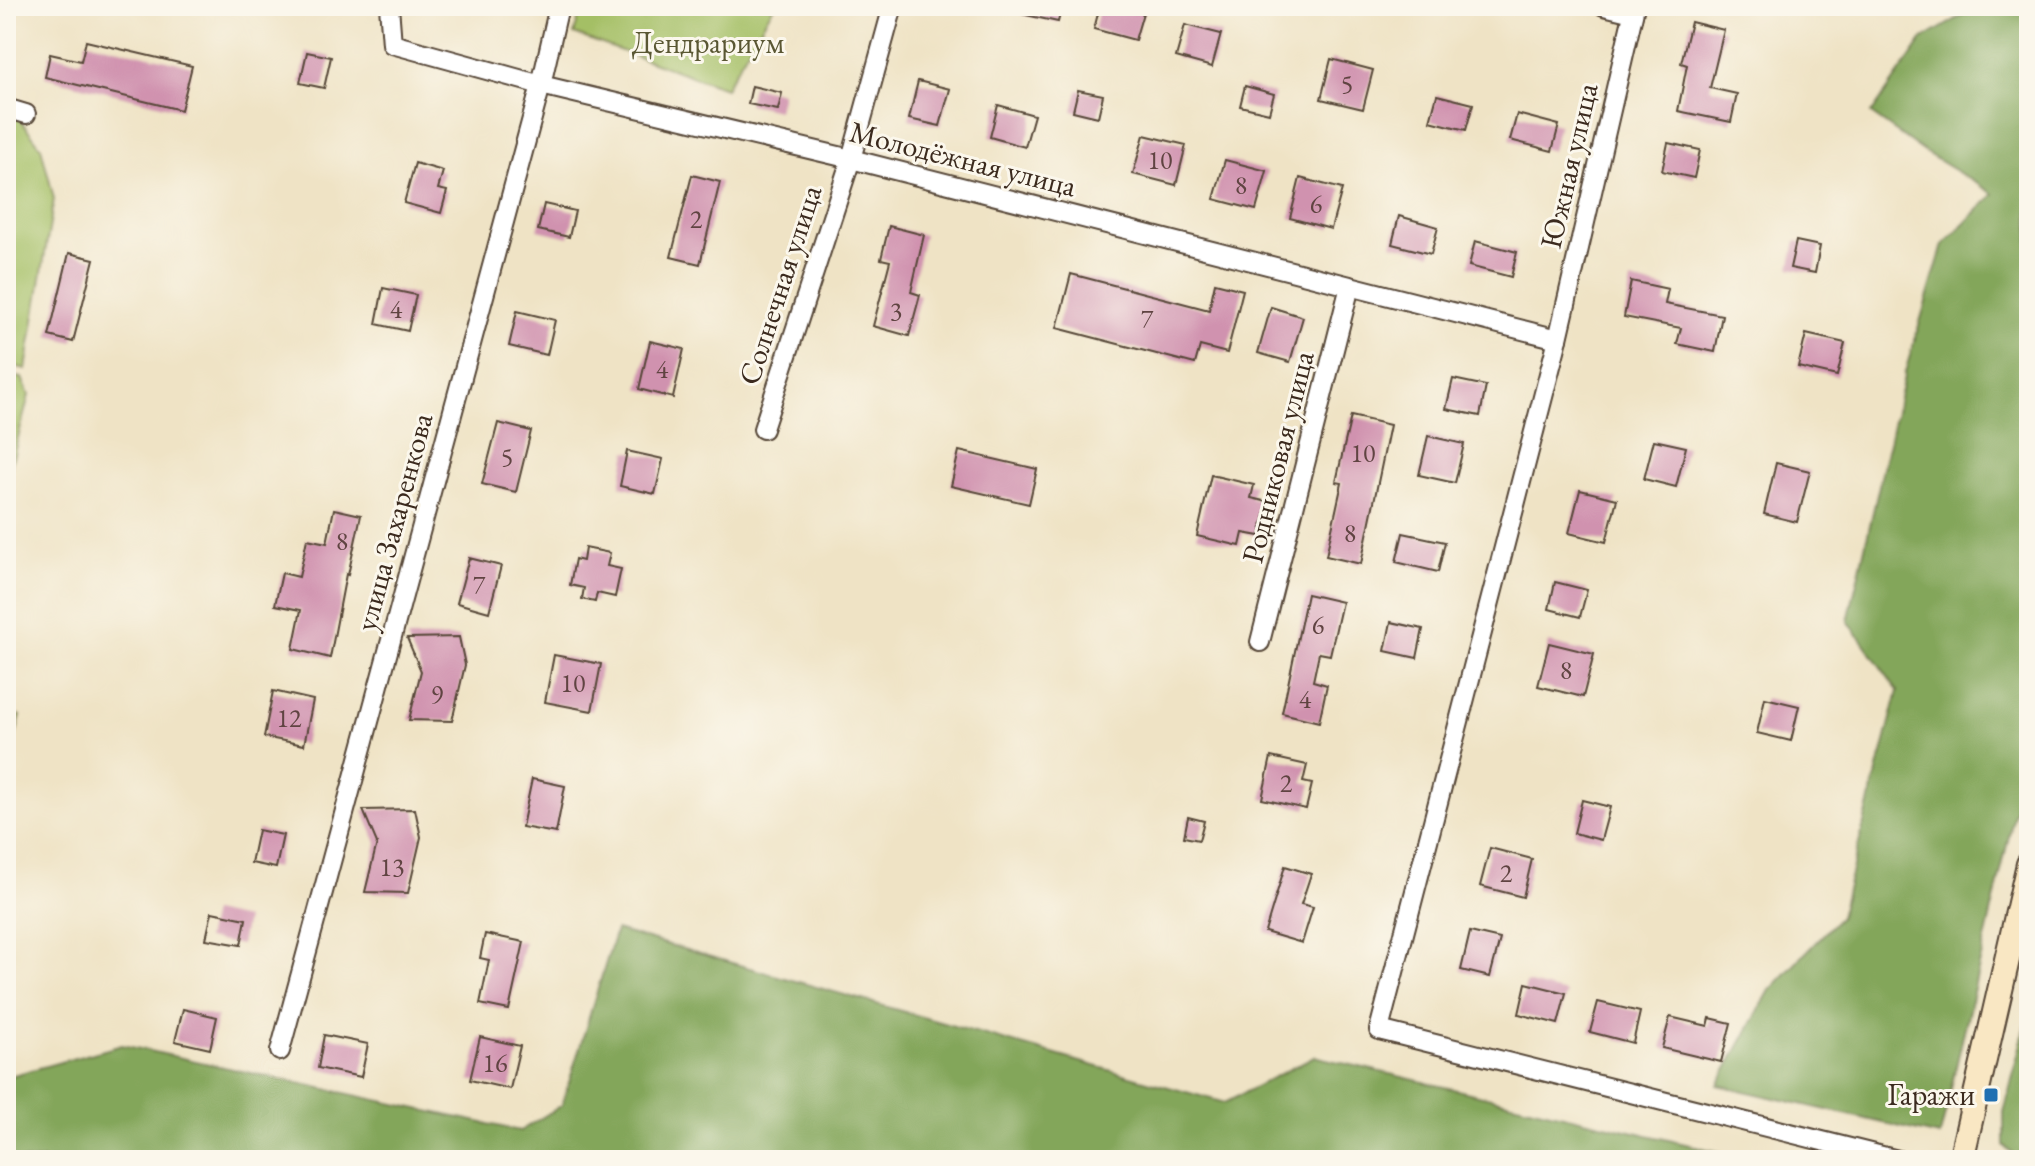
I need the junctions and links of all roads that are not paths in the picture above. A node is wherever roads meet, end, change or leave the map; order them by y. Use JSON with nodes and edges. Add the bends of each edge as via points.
{"nodes":[{"id":1,"x":389,"y":6,"type":"edge"},
{"id":2,"x":559,"y":6,"type":"edge"},
{"id":3,"x":893,"y":6,"type":"edge"},
{"id":4,"x":1604,"y":6,"type":"edge"},
{"id":5,"x":1634,"y":10,"type":"edge"},
{"id":6,"x":541,"y":85,"type":"junction"},
{"id":7,"x":6,"y":108,"type":"edge"},
{"id":8,"x":26,"y":114,"type":"dead end"},
{"id":9,"x":851,"y":159,"type":"junction"},
{"id":10,"x":1350,"y":286,"type":"junction"},
{"id":11,"x":1558,"y":339,"type":"junction"},
{"id":12,"x":763,"y":429,"type":"dead end"},
{"id":13,"x":1260,"y":642,"type":"dead end"},
{"id":14,"x":2029,"y":864,"type":"edge"},
{"id":15,"x":280,"y":1051,"type":"dead end"},
{"id":16,"x":1898,"y":1160,"type":"edge"},
{"id":17,"x":1961,"y":1160,"type":"edge"}],
"edges":[{"from":1,"to":6,"type":"street","name":"Молодёжная улица","via":[[392,44]]},
{"from":2,"to":6,"type":"street","name":"улица Захаренкова"},
{"from":3,"to":9,"type":"street","name":"Солнечная улица"},
{"from":4,"to":5,"type":"street"},
{"from":5,"to":11,"type":"street","name":"Южная улица"},
{"from":6,"to":9,"type":"street","name":"Молодёжная улица"},
{"from":6,"to":15,"type":"street","name":"улица Захаренкова"},
{"from":7,"to":8,"type":"street"},
{"from":9,"to":10,"type":"street","name":"Молодёжная улица"},
{"from":9,"to":12,"type":"street","name":"Солнечная улица"},
{"from":10,"to":11,"type":"street","name":"Молодёжная улица"},
{"from":10,"to":13,"type":"street","name":"Родниковая улица"},
{"from":11,"to":16,"type":"street","name":"Южная улица","via":[[1379,1030]]},
{"from":14,"to":17,"type":"main road"}]}
